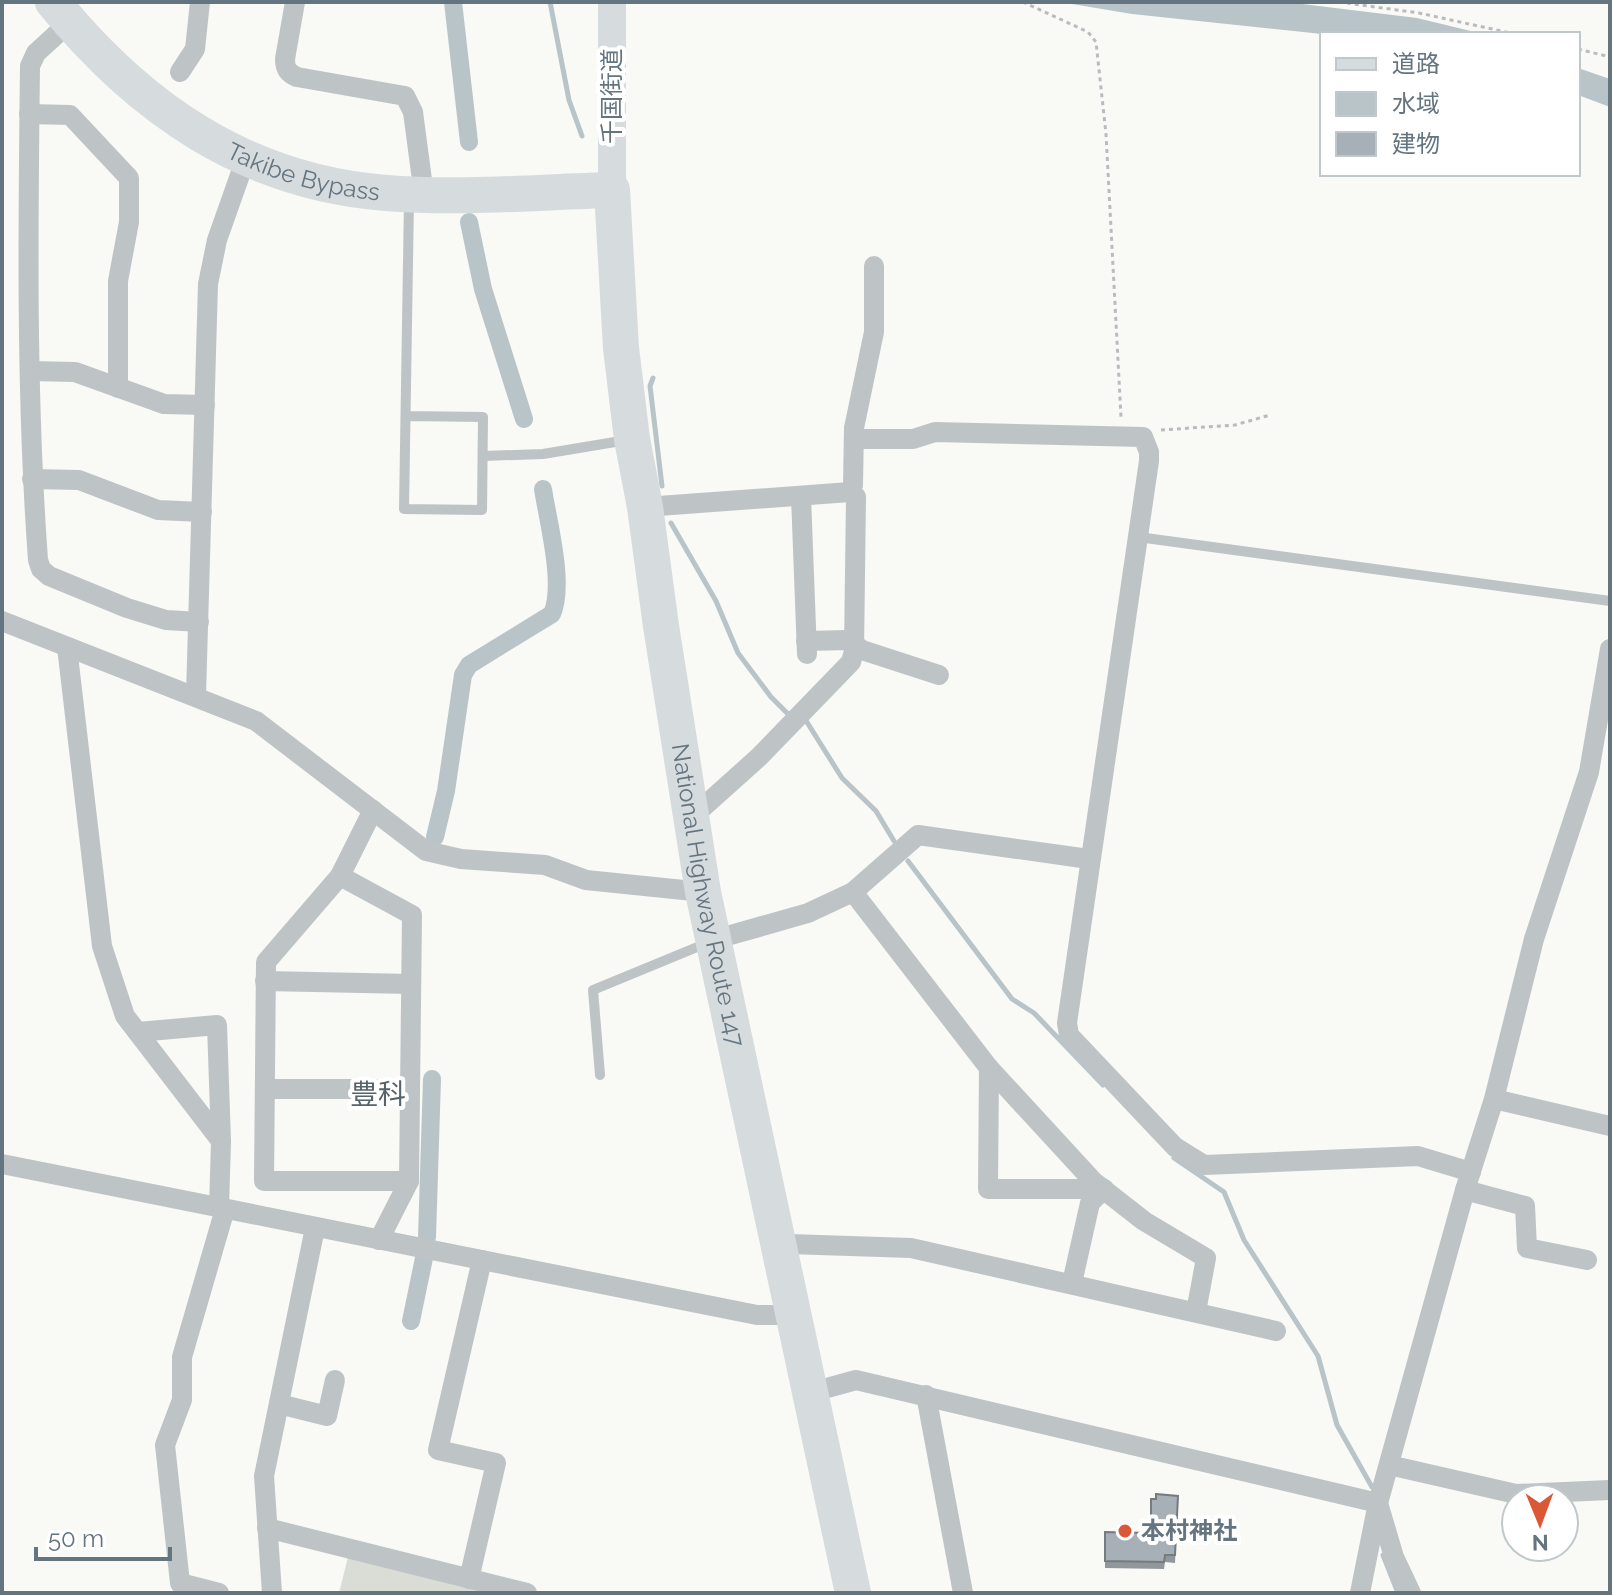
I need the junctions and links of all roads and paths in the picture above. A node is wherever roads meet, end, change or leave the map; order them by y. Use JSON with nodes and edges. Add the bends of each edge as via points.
{"nodes":[{"id":1,"x":200,"y":2,"type":"edge"},
{"id":2,"x":295,"y":2,"type":"edge"},
{"id":3,"x":612,"y":2,"type":"edge"},
{"id":4,"x":1023,"y":2,"type":"edge"},
{"id":5,"x":1339,"y":2,"type":"edge"},
{"id":6,"x":61,"y":12,"type":"edge"},
{"id":7,"x":1506,"y":32,"type":"edge"},
{"id":8,"x":1580,"y":50,"type":"edge"},
{"id":9,"x":1610,"y":57,"type":"edge"},
{"id":10,"x":180,"y":72,"type":"dead end"},
{"id":11,"x":29,"y":114,"type":"junction"},
{"id":12,"x":246,"y":158,"type":"junction"},
{"id":13,"x":612,"y":190,"type":"junction"},
{"id":14,"x":416,"y":194,"type":"junction"},
{"id":15,"x":874,"y":266,"type":"dead end"},
{"id":16,"x":30,"y":371,"type":"junction"},
{"id":17,"x":118,"y":388,"type":"junction"},
{"id":18,"x":205,"y":405,"type":"junction"},
{"id":19,"x":1270,"y":415,"type":"dead end"},
{"id":20,"x":406,"y":416,"type":"junction"},
{"id":21,"x":1122,"y":437,"type":"junction"},
{"id":22,"x":1143,"y":437,"type":"junction"},
{"id":23,"x":632,"y":439,"type":"junction"},
{"id":24,"x":854,"y":439,"type":"junction"},
{"id":25,"x":483,"y":456,"type":"junction"},
{"id":26,"x":32,"y":479,"type":"junction"},
{"id":27,"x":850,"y":492,"type":"junction"},
{"id":28,"x":801,"y":496,"type":"junction"},
{"id":29,"x":645,"y":507,"type":"junction"},
{"id":30,"x":202,"y":512,"type":"junction"},
{"id":31,"x":1136,"y":536,"type":"junction"},
{"id":32,"x":1610,"y":601,"type":"edge"},
{"id":33,"x":2,"y":621,"type":"edge"},
{"id":34,"x":199,"y":622,"type":"junction"},
{"id":35,"x":854,"y":643,"type":"junction"},
{"id":36,"x":67,"y":647,"type":"junction"},
{"id":37,"x":1610,"y":649,"type":"edge"},
{"id":38,"x":939,"y":675,"type":"dead end"},
{"id":39,"x":196,"y":695,"type":"junction"},
{"id":40,"x":373,"y":810,"type":"junction"},
{"id":41,"x":691,"y":812,"type":"junction"},
{"id":42,"x":1089,"y":859,"type":"junction"},
{"id":43,"x":340,"y":876,"type":"junction"},
{"id":44,"x":703,"y":892,"type":"junction"},
{"id":45,"x":853,"y":892,"type":"junction"},
{"id":46,"x":713,"y":940,"type":"junction"},
{"id":47,"x":265,"y":981,"type":"junction"},
{"id":48,"x":411,"y":984,"type":"junction"},
{"id":49,"x":138,"y":1032,"type":"junction"},
{"id":50,"x":989,"y":1068,"type":"junction"},
{"id":51,"x":600,"y":1075,"type":"dead end"},
{"id":52,"x":265,"y":1089,"type":"junction"},
{"id":53,"x":410,"y":1089,"type":"junction"},
{"id":54,"x":1494,"y":1099,"type":"junction"},
{"id":55,"x":1610,"y":1126,"type":"edge"},
{"id":56,"x":221,"y":1141,"type":"junction"},
{"id":57,"x":2,"y":1164,"type":"edge"},
{"id":58,"x":409,"y":1181,"type":"junction"},
{"id":59,"x":1468,"y":1181,"type":"junction"},
{"id":60,"x":1104,"y":1189,"type":"junction"},
{"id":61,"x":222,"y":1209,"type":"junction"},
{"id":62,"x":315,"y":1228,"type":"junction"},
{"id":63,"x":379,"y":1240,"type":"junction"},
{"id":64,"x":778,"y":1248,"type":"junction"},
{"id":65,"x":482,"y":1260,"type":"junction"},
{"id":66,"x":1587,"y":1260,"type":"dead end"},
{"id":67,"x":1072,"y":1283,"type":"junction"},
{"id":68,"x":1196,"y":1312,"type":"junction"},
{"id":69,"x":793,"y":1315,"type":"junction"},
{"id":70,"x":1276,"y":1331,"type":"dead end"},
{"id":71,"x":335,"y":1380,"type":"dead end"},
{"id":72,"x":809,"y":1393,"type":"junction"},
{"id":73,"x":926,"y":1395,"type":"junction"},
{"id":74,"x":279,"y":1404,"type":"junction"},
{"id":75,"x":1389,"y":1465,"type":"junction"},
{"id":76,"x":1610,"y":1490,"type":"edge"},
{"id":77,"x":1378,"y":1503,"type":"junction"},
{"id":78,"x":267,"y":1528,"type":"junction"},
{"id":79,"x":469,"y":1579,"type":"junction"},
{"id":80,"x":219,"y":1593,"type":"edge"},
{"id":81,"x":272,"y":1593,"type":"edge"},
{"id":82,"x":527,"y":1593,"type":"edge"},
{"id":83,"x":853,"y":1593,"type":"edge"},
{"id":84,"x":963,"y":1593,"type":"edge"},
{"id":85,"x":1360,"y":1593,"type":"edge"},
{"id":86,"x":1411,"y":1593,"type":"edge"}],
"edges":[{"from":1,"to":10,"type":"street","via":[[195,49]]},
{"from":2,"to":14,"type":"street","via":[[285,59],[289,73],[405,96],[413,112]]},
{"from":3,"to":13,"type":"main road","name":"千国街道"},
{"from":4,"to":21,"type":"path","via":[[1088,32],[1096,42]]},
{"from":5,"to":7,"type":"path"},
{"from":6,"to":11,"type":"street","via":[[30,66]]},
{"from":6,"to":12,"type":"highway","name":"Takibe Bypass","via":[[145,98]]},
{"from":8,"to":9,"type":"path"},
{"from":11,"to":16,"type":"street"},
{"from":11,"to":17,"type":"street","via":[[70,115],[129,178],[129,222],[118,281]]},
{"from":12,"to":14,"type":"highway","name":"Takibe Bypass","via":[[320,182]]},
{"from":12,"to":18,"type":"street","via":[[217,240],[208,284]]},
{"from":13,"to":14,"type":"highway","name":"Takibe Bypass"},
{"from":13,"to":23,"type":"highway","name":"National Highway Route 147"},
{"from":14,"to":20,"type":"lane"},
{"from":15,"to":24,"type":"street","via":[[874,332]]},
{"from":16,"to":17,"type":"street","via":[[75,372]]},
{"from":16,"to":26,"type":"street"},
{"from":17,"to":18,"type":"street","via":[[164,404]]},
{"from":18,"to":30,"type":"street"},
{"from":19,"to":22,"type":"path","via":[[1235,425],[1169,428]]},
{"from":20,"to":25,"type":"lane","via":[[483,417]]},
{"from":20,"to":25,"type":"lane","via":[[404,509],[482,510]]},
{"from":21,"to":22,"type":"street"},
{"from":21,"to":24,"type":"street","via":[[935,432],[913,439]]},
{"from":22,"to":31,"type":"street","via":[[1149,461]]},
{"from":23,"to":25,"type":"lane","via":[[543,454]]},
{"from":23,"to":29,"type":"highway","name":"National Highway Route 147"},
{"from":24,"to":27,"type":"street"},
{"from":26,"to":30,"type":"street","via":[[79,480],[158,510]]},
{"from":26,"to":34,"type":"street","via":[[38,560],[49,576],[166,620]]},
{"from":27,"to":28,"type":"street"},
{"from":27,"to":35,"type":"street","via":[[856,497]]},
{"from":28,"to":29,"type":"street"},
{"from":28,"to":35,"type":"street","via":[[806,648]]},
{"from":29,"to":41,"type":"highway","name":"National Highway Route 147"},
{"from":30,"to":34,"type":"street"},
{"from":31,"to":32,"type":"lane"},
{"from":31,"to":42,"type":"street"},
{"from":33,"to":36,"type":"street"},
{"from":34,"to":39,"type":"street"},
{"from":35,"to":38,"type":"street"},
{"from":35,"to":41,"type":"street","via":[[851,662],[829,688],[759,757]]},
{"from":36,"to":39,"type":"street"},
{"from":36,"to":49,"type":"street","via":[[102,946],[125,1016]]},
{"from":37,"to":54,"type":"street","via":[[1589,772],[1534,939]]},
{"from":39,"to":40,"type":"street","via":[[256,721]]},
{"from":40,"to":43,"type":"street"},
{"from":40,"to":44,"type":"street","via":[[426,851],[442,856],[545,865],[586,880]]},
{"from":41,"to":44,"type":"highway","name":"National Highway Route 147"},
{"from":42,"to":45,"type":"street","via":[[918,835]]},
{"from":42,"to":59,"type":"street","via":[[1069,1035],[1182,1153],[1212,1166],[1418,1156]]},
{"from":43,"to":47,"type":"street","via":[[266,962]]},
{"from":43,"to":48,"type":"street","via":[[412,915]]},
{"from":44,"to":46,"type":"highway","name":"National Highway Route 147"},
{"from":45,"to":46,"type":"street","via":[[808,913]]},
{"from":45,"to":50,"type":"street"},
{"from":46,"to":51,"type":"lane","via":[[593,990]]},
{"from":46,"to":64,"type":"highway","name":"National Highway Route 147"},
{"from":47,"to":48,"type":"street"},
{"from":47,"to":52,"type":"street"},
{"from":48,"to":53,"type":"street"},
{"from":49,"to":56,"type":"street"},
{"from":49,"to":56,"type":"street","via":[[217,1025]]},
{"from":50,"to":60,"type":"street"},
{"from":50,"to":60,"type":"street","via":[[988,1189]]},
{"from":52,"to":53,"type":"street"},
{"from":52,"to":58,"type":"street","via":[[264,1181]]},
{"from":53,"to":58,"type":"street"},
{"from":54,"to":55,"type":"street"},
{"from":54,"to":59,"type":"street"},
{"from":56,"to":61,"type":"street"},
{"from":57,"to":61,"type":"street"},
{"from":58,"to":63,"type":"street"},
{"from":59,"to":66,"type":"street","via":[[1525,1206],[1527,1248]]},
{"from":59,"to":75,"type":"street"},
{"from":60,"to":67,"type":"street","via":[[1090,1203]]},
{"from":60,"to":68,"type":"street","via":[[1144,1221],[1206,1258]]},
{"from":61,"to":62,"type":"street"},
{"from":61,"to":80,"type":"street","via":[[182,1357],[182,1400],[165,1445],[180,1583]]},
{"from":62,"to":63,"type":"street"},
{"from":62,"to":74,"type":"street"},
{"from":63,"to":65,"type":"street"},
{"from":64,"to":67,"type":"street","via":[[911,1248]]},
{"from":64,"to":69,"type":"highway","name":"National Highway Route 147"},
{"from":65,"to":69,"type":"street","via":[[757,1315]]},
{"from":65,"to":79,"type":"street","via":[[438,1450],[496,1463]]},
{"from":67,"to":68,"type":"street"},
{"from":68,"to":70,"type":"street"},
{"from":69,"to":72,"type":"highway","name":"National Highway Route 147"},
{"from":71,"to":74,"type":"street","via":[[327,1416]]},
{"from":72,"to":73,"type":"street","via":[[856,1380]]},
{"from":72,"to":83,"type":"highway","name":"National Highway Route 147"},
{"from":73,"to":77,"type":"street"},
{"from":73,"to":84,"type":"street"},
{"from":74,"to":78,"type":"street","via":[[264,1476]]},
{"from":75,"to":76,"type":"street","via":[[1516,1494]]},
{"from":75,"to":77,"type":"street"},
{"from":77,"to":85,"type":"street"},
{"from":77,"to":86,"type":"street"},
{"from":78,"to":79,"type":"street"},
{"from":78,"to":81,"type":"street"},
{"from":79,"to":82,"type":"street"}]}
